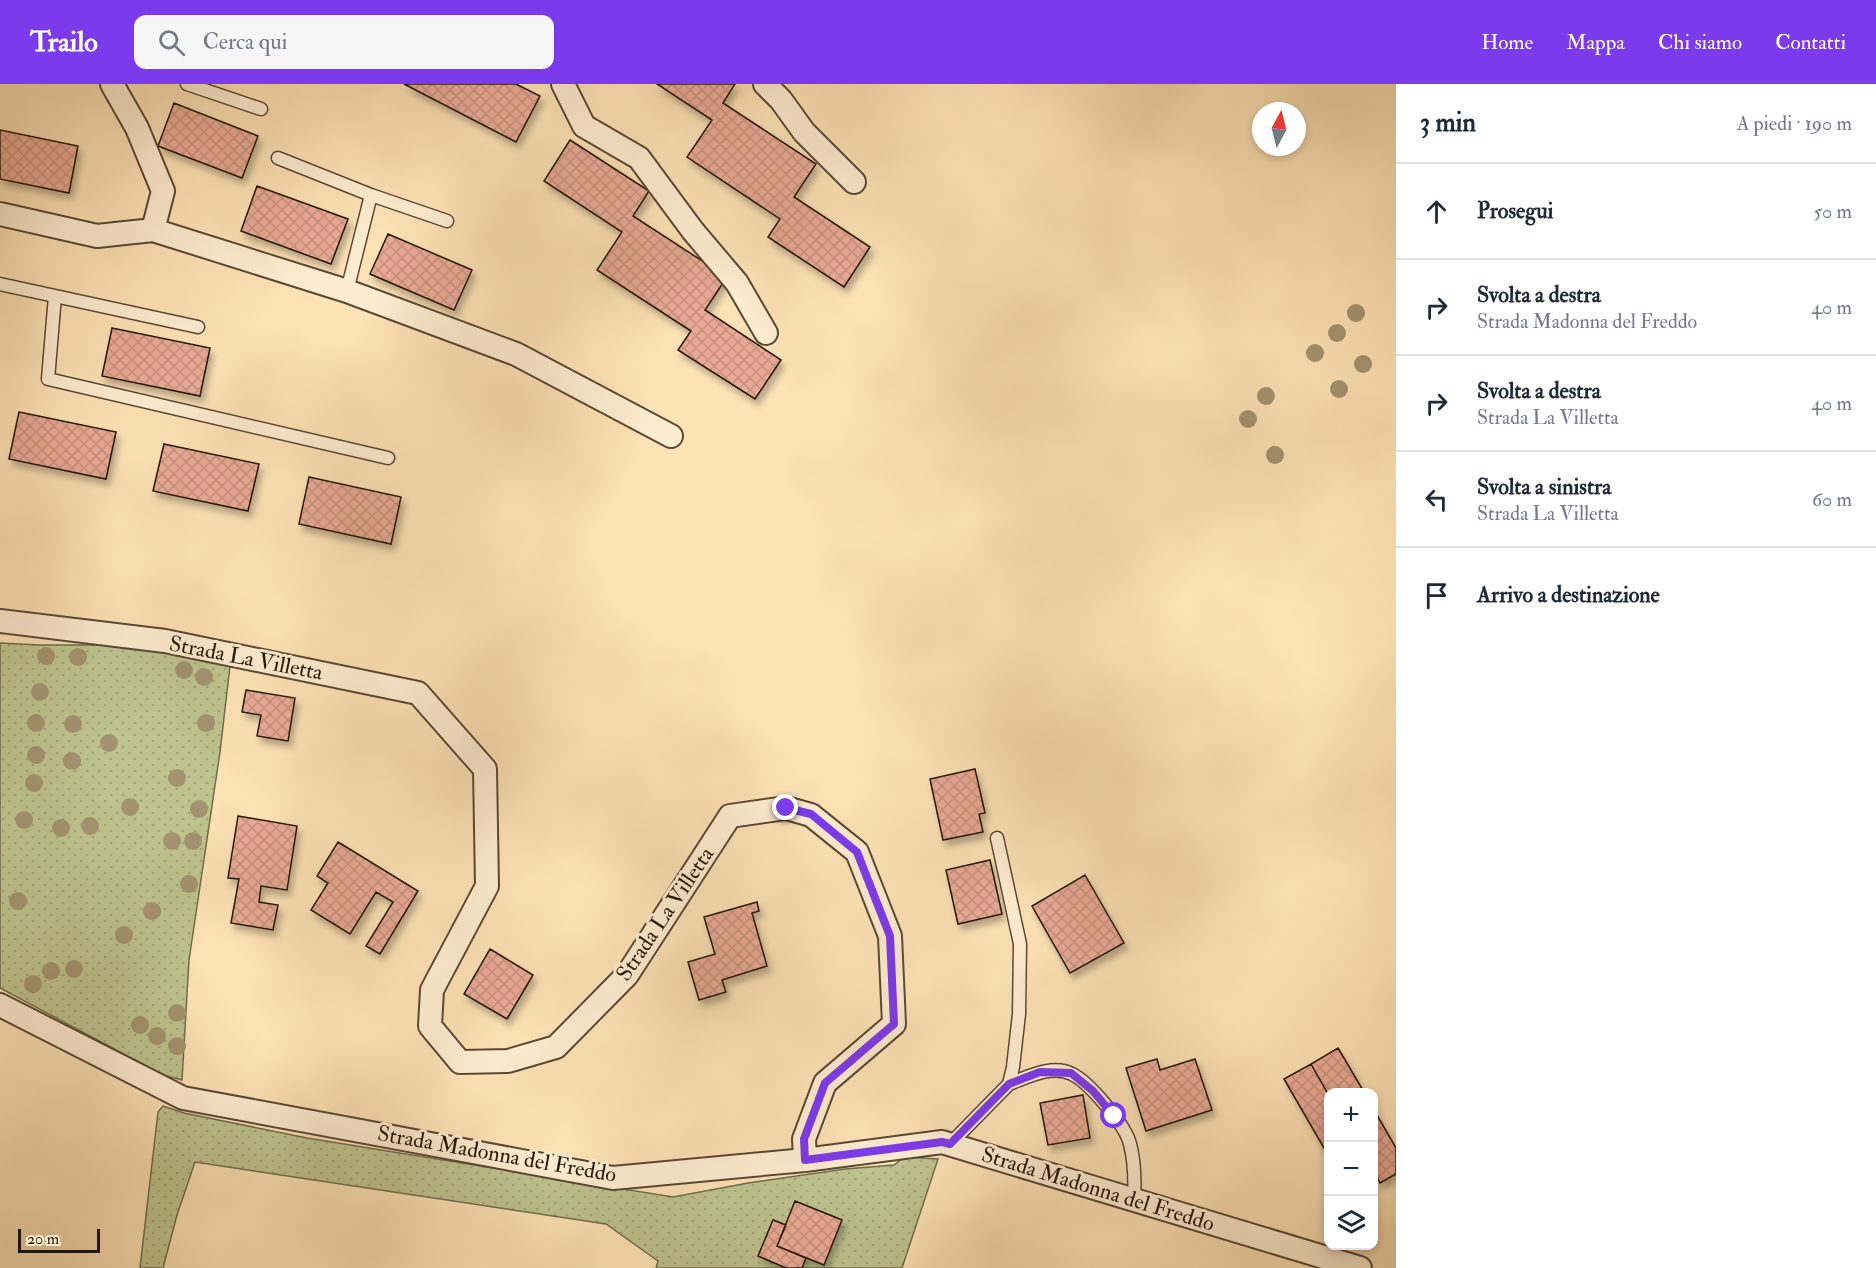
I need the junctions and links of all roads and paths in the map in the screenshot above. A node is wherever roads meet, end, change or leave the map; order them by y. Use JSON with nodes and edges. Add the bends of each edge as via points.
{"nodes":[{"id":1,"x":112,"y":84,"type":"edge"},
{"id":2,"x":187,"y":84,"type":"edge"},
{"id":3,"x":563,"y":84,"type":"edge"},
{"id":4,"x":765,"y":84,"type":"edge"},
{"id":5,"x":261,"y":109,"type":"dead end"},
{"id":6,"x":278,"y":158,"type":"dead end"},
{"id":7,"x":854,"y":182,"type":"dead end"},
{"id":8,"x":371,"y":195,"type":"junction"},
{"id":9,"x":0,"y":214,"type":"edge"},
{"id":10,"x":447,"y":221,"type":"dead end"},
{"id":11,"x":153,"y":230,"type":"junction"},
{"id":12,"x":0,"y":284,"type":"edge"},
{"id":13,"x":347,"y":291,"type":"junction"},
{"id":14,"x":55,"y":296,"type":"junction"},
{"id":15,"x":198,"y":327,"type":"dead end"},
{"id":16,"x":766,"y":333,"type":"dead end"},
{"id":17,"x":670,"y":436,"type":"dead end"},
{"id":18,"x":388,"y":458,"type":"dead end"},
{"id":19,"x":0,"y":621,"type":"edge"},
{"id":20,"x":997,"y":838,"type":"dead end"},
{"id":21,"x":0,"y":1005,"type":"edge"},
{"id":22,"x":1009,"y":1084,"type":"junction"},
{"id":23,"x":950,"y":1144,"type":"junction"},
{"id":24,"x":805,"y":1160,"type":"junction"},
{"id":25,"x":1134,"y":1200,"type":"junction"},
{"id":26,"x":1360,"y":1268,"type":"edge"}],
"edges":[{"from":1,"to":11,"type":"street","via":[[137,128],[163,191]]},
{"from":2,"to":5,"type":"lane"},
{"from":3,"to":16,"type":"street","via":[[584,126],[639,158],[738,283]]},
{"from":4,"to":7,"type":"street","via":[[804,132]]},
{"from":6,"to":8,"type":"lane"},
{"from":8,"to":10,"type":"lane"},
{"from":8,"to":13,"type":"lane"},
{"from":9,"to":11,"type":"street","via":[[97,236]]},
{"from":11,"to":13,"type":"street"},
{"from":12,"to":14,"type":"lane"},
{"from":13,"to":17,"type":"street","via":[[516,354]]},
{"from":14,"to":15,"type":"lane"},
{"from":14,"to":18,"type":"lane","via":[[48,380]]},
{"from":19,"to":24,"type":"street","name":"Strada La Villetta","via":[[165,641],[418,693],[485,769],[487,886],[432,990],[430,1026],[460,1062],[508,1061],[556,1047],[627,975],[730,816],[786,808],[811,814],[857,852],[890,936],[894,1024],[825,1083],[804,1139]]},
{"from":20,"to":22,"type":"lane","via":[[1020,944],[1019,1014]]},
{"from":21,"to":24,"type":"street","name":"Strada Madonna del Freddo","via":[[183,1098],[613,1178]]},
{"from":22,"to":23,"type":"lane"},
{"from":22,"to":25,"type":"lane","via":[[1040,1072],[1058,1071],[1071,1073],[1093,1091],[1130,1142]]},
{"from":23,"to":24,"type":"street","name":"Strada Madonna del Freddo"},
{"from":23,"to":25,"type":"street","name":"Strada Madonna del Freddo"},
{"from":25,"to":26,"type":"street","name":"Strada Madonna del Freddo"}]}
